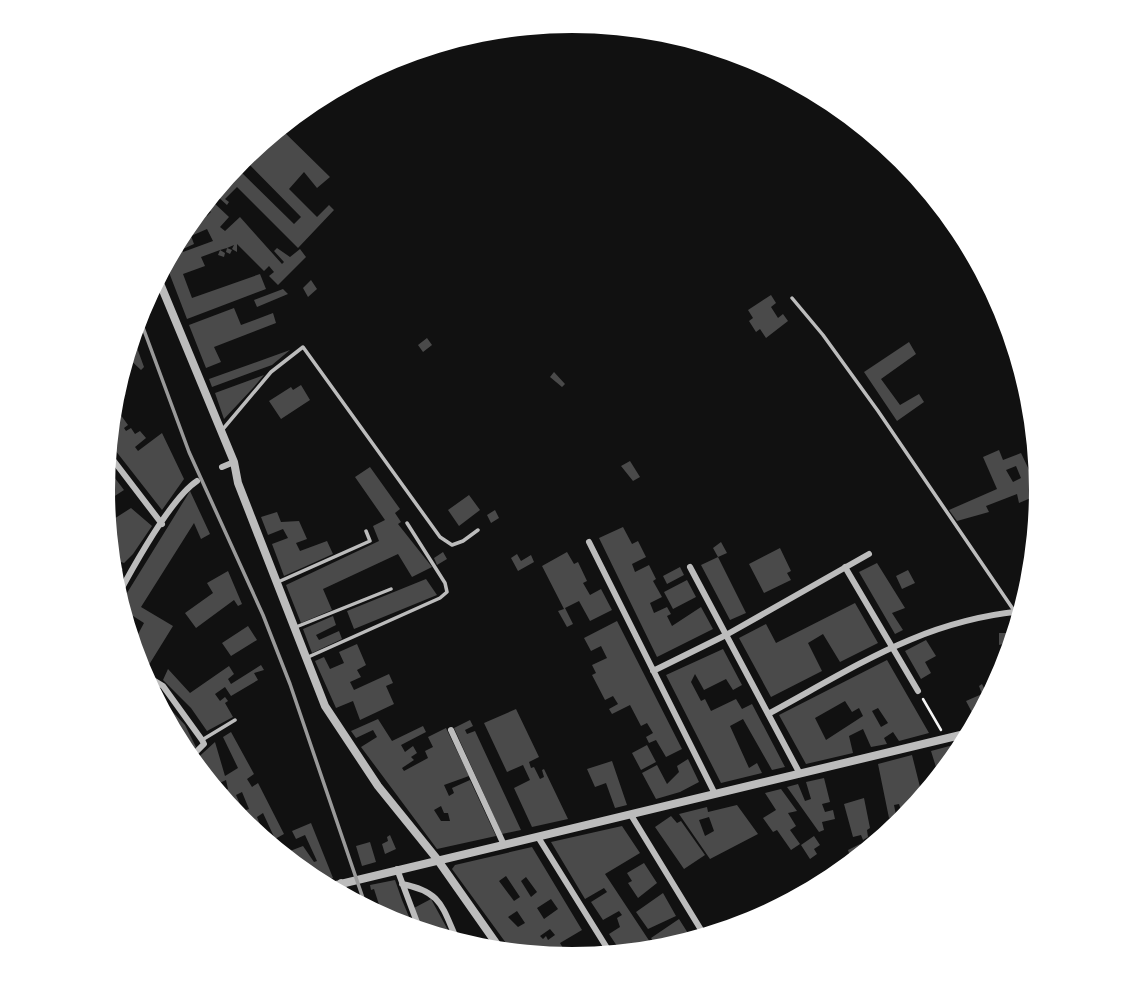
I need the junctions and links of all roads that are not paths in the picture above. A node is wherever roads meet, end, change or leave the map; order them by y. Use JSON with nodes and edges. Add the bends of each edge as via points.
{"nodes":[{"id":1,"x":162,"y":288,"type":"edge"},
{"id":2,"x":792,"y":298,"type":"dead end"},
{"id":3,"x":222,"y":431,"type":"junction"},
{"id":4,"x":234,"y":462,"type":"junction"},
{"id":5,"x":116,"y":464,"type":"edge"},
{"id":6,"x":222,"y":467,"type":"dead end"},
{"id":7,"x":197,"y":481,"type":"dead end"},
{"id":8,"x":407,"y":523,"type":"dead end"},
{"id":9,"x":162,"y":524,"type":"junction"},
{"id":10,"x":478,"y":530,"type":"dead end"},
{"id":11,"x":366,"y":531,"type":"dead end"},
{"id":12,"x":589,"y":542,"type":"dead end"},
{"id":13,"x":869,"y":554,"type":"dead end"},
{"id":14,"x":690,"y":567,"type":"dead end"},
{"id":15,"x":845,"y":567,"type":"junction"},
{"id":16,"x":278,"y":582,"type":"junction"},
{"id":17,"x":125,"y":584,"type":"edge"},
{"id":18,"x":391,"y":589,"type":"dead end"},
{"id":19,"x":1014,"y":610,"type":"edge"},
{"id":20,"x":1013,"y":612,"type":"edge"},
{"id":21,"x":293,"y":629,"type":"junction"},
{"id":22,"x":726,"y":635,"type":"junction"},
{"id":23,"x":892,"y":647,"type":"junction"},
{"id":24,"x":304,"y":658,"type":"junction"},
{"id":25,"x":653,"y":671,"type":"junction"},
{"id":26,"x":158,"y":683,"type":"edge"},
{"id":27,"x":918,"y":691,"type":"road end"},
{"id":28,"x":768,"y":714,"type":"junction"},
{"id":29,"x":235,"y":720,"type":"dead end"},
{"id":30,"x":451,"y":730,"type":"dead end"},
{"id":31,"x":958,"y":736,"type":"edge"},
{"id":32,"x":202,"y":740,"type":"junction"},
{"id":33,"x":197,"y":751,"type":"edge"},
{"id":34,"x":800,"y":774,"type":"junction"},
{"id":35,"x":715,"y":794,"type":"junction"},
{"id":36,"x":631,"y":815,"type":"junction"},
{"id":37,"x":538,"y":837,"type":"junction"},
{"id":38,"x":504,"y":845,"type":"junction"},
{"id":39,"x":437,"y":859,"type":"junction"},
{"id":40,"x":397,"y":869,"type":"junction"},
{"id":41,"x":341,"y":883,"type":"edge"},
{"id":42,"x":402,"y":884,"type":"junction"},
{"id":43,"x":416,"y":919,"type":"edge"},
{"id":44,"x":700,"y":929,"type":"edge"},
{"id":45,"x":453,"y":932,"type":"edge"},
{"id":46,"x":495,"y":941,"type":"edge"},
{"id":47,"x":606,"y":947,"type":"edge"}],
"edges":[{"from":1,"to":3,"type":"street"},
{"from":2,"to":19,"type":"lane","via":[[878,411]]},
{"from":3,"to":4,"type":"street"},
{"from":3,"to":10,"type":"lane","via":[[271,372],[303,347],[440,537],[452,545]]},
{"from":4,"to":6,"type":"street"},
{"from":4,"to":16,"type":"street"},
{"from":5,"to":9,"type":"street"},
{"from":7,"to":9,"type":"street"},
{"from":8,"to":24,"type":"lane","via":[[447,592]]},
{"from":9,"to":17,"type":"street"},
{"from":11,"to":16,"type":"lane","via":[[370,541]]},
{"from":12,"to":25,"type":"street"},
{"from":13,"to":15,"type":"street"},
{"from":14,"to":22,"type":"street"},
{"from":15,"to":22,"type":"street"},
{"from":15,"to":23,"type":"street"},
{"from":16,"to":21,"type":"street"},
{"from":18,"to":21,"type":"lane"},
{"from":20,"to":23,"type":"street","via":[[950,623]]},
{"from":21,"to":24,"type":"street"},
{"from":22,"to":25,"type":"street"},
{"from":22,"to":28,"type":"street"},
{"from":23,"to":27,"type":"street"},
{"from":23,"to":28,"type":"street"},
{"from":24,"to":39,"type":"street","via":[[343,737]]},
{"from":25,"to":35,"type":"street"},
{"from":26,"to":32,"type":"street"},
{"from":28,"to":34,"type":"street"},
{"from":29,"to":32,"type":"lane"},
{"from":30,"to":38,"type":"street"},
{"from":31,"to":34,"type":"street"},
{"from":32,"to":33,"type":"street","via":[[204,744]]},
{"from":34,"to":35,"type":"street"},
{"from":35,"to":36,"type":"street"},
{"from":36,"to":37,"type":"street"},
{"from":36,"to":44,"type":"street"},
{"from":37,"to":38,"type":"street"},
{"from":37,"to":47,"type":"street"},
{"from":38,"to":39,"type":"street"},
{"from":39,"to":40,"type":"street"},
{"from":39,"to":46,"type":"street"},
{"from":40,"to":41,"type":"street"},
{"from":40,"to":42,"type":"street"},
{"from":42,"to":43,"type":"street"},
{"from":42,"to":45,"type":"street","via":[[426,889],[435,896]]}]}
